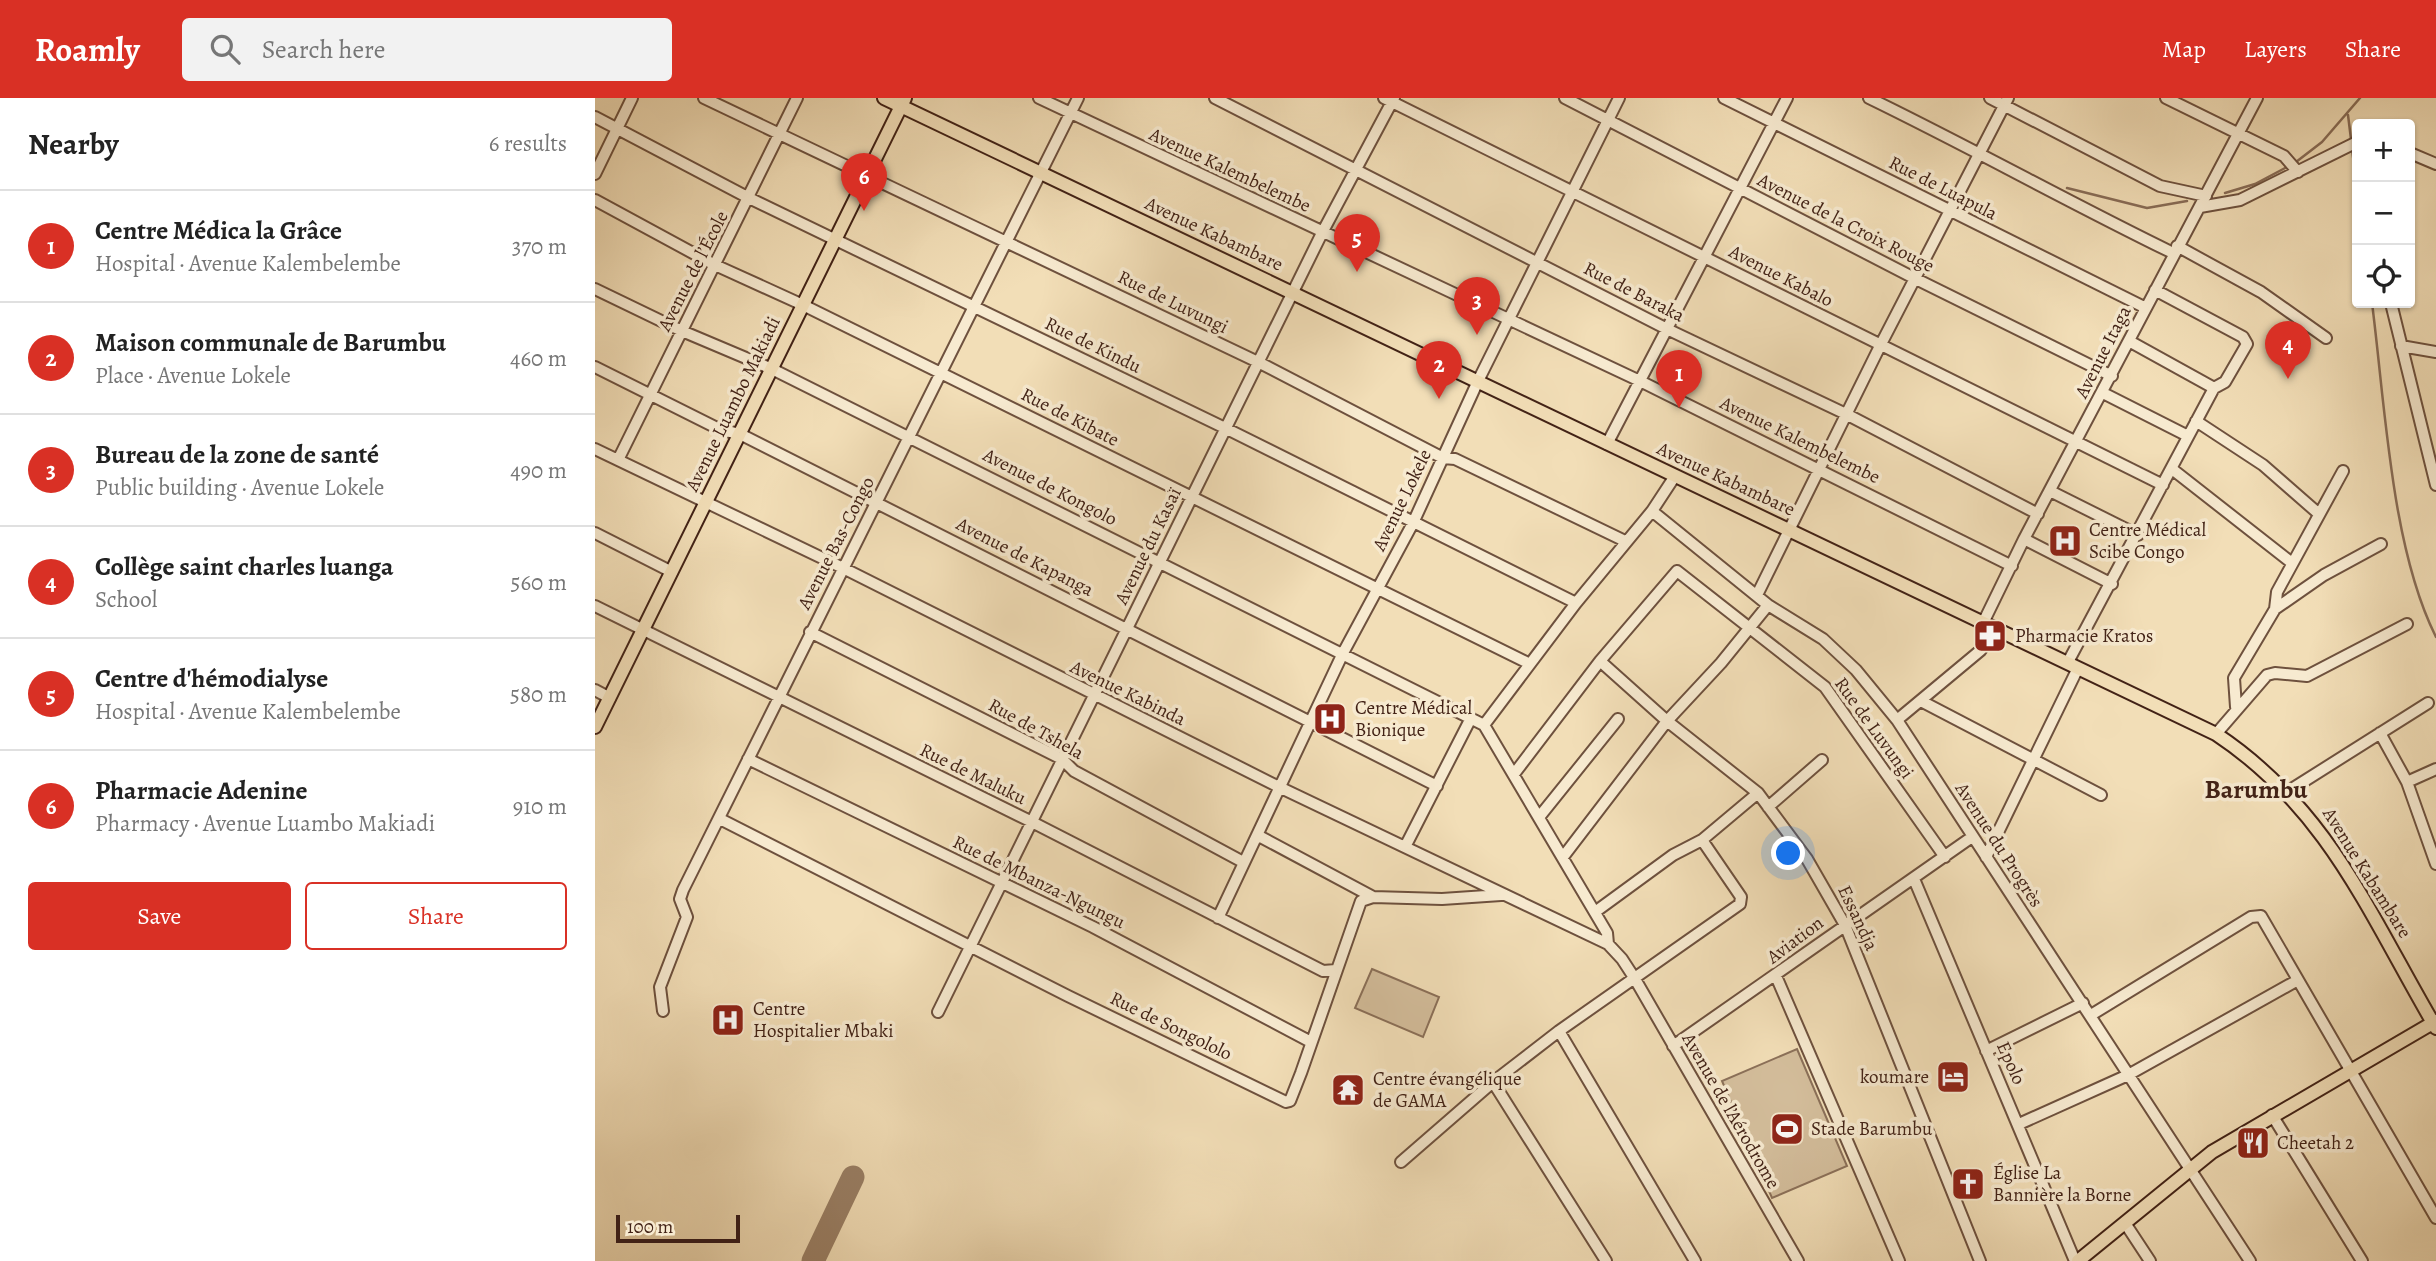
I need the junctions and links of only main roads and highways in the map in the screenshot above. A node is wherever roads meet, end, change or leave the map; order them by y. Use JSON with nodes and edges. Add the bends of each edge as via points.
{"nodes":[{"id":1,"x":884,"y":98,"type":"edge"},
{"id":2,"x":903,"y":102,"type":"edge"},
{"id":3,"x":595,"y":727,"type":"edge"},
{"id":4,"x":2435,"y":1024,"type":"edge"},
{"id":5,"x":2076,"y":1261,"type":"edge"}],
"edges":[{"from":1,"to":2,"type":"main road","name":"Avenue Kabambare"},
{"from":2,"to":3,"type":"main road","name":"Avenue Luambo Makiadi"},
{"from":2,"to":4,"type":"main road","name":"Avenue Kabambare","via":[[1041,175],[2216,734],[2287,792],[2327,841]]},
{"from":4,"to":5,"type":"main road","via":[[2272,1115],[2188,1170]]}]}
